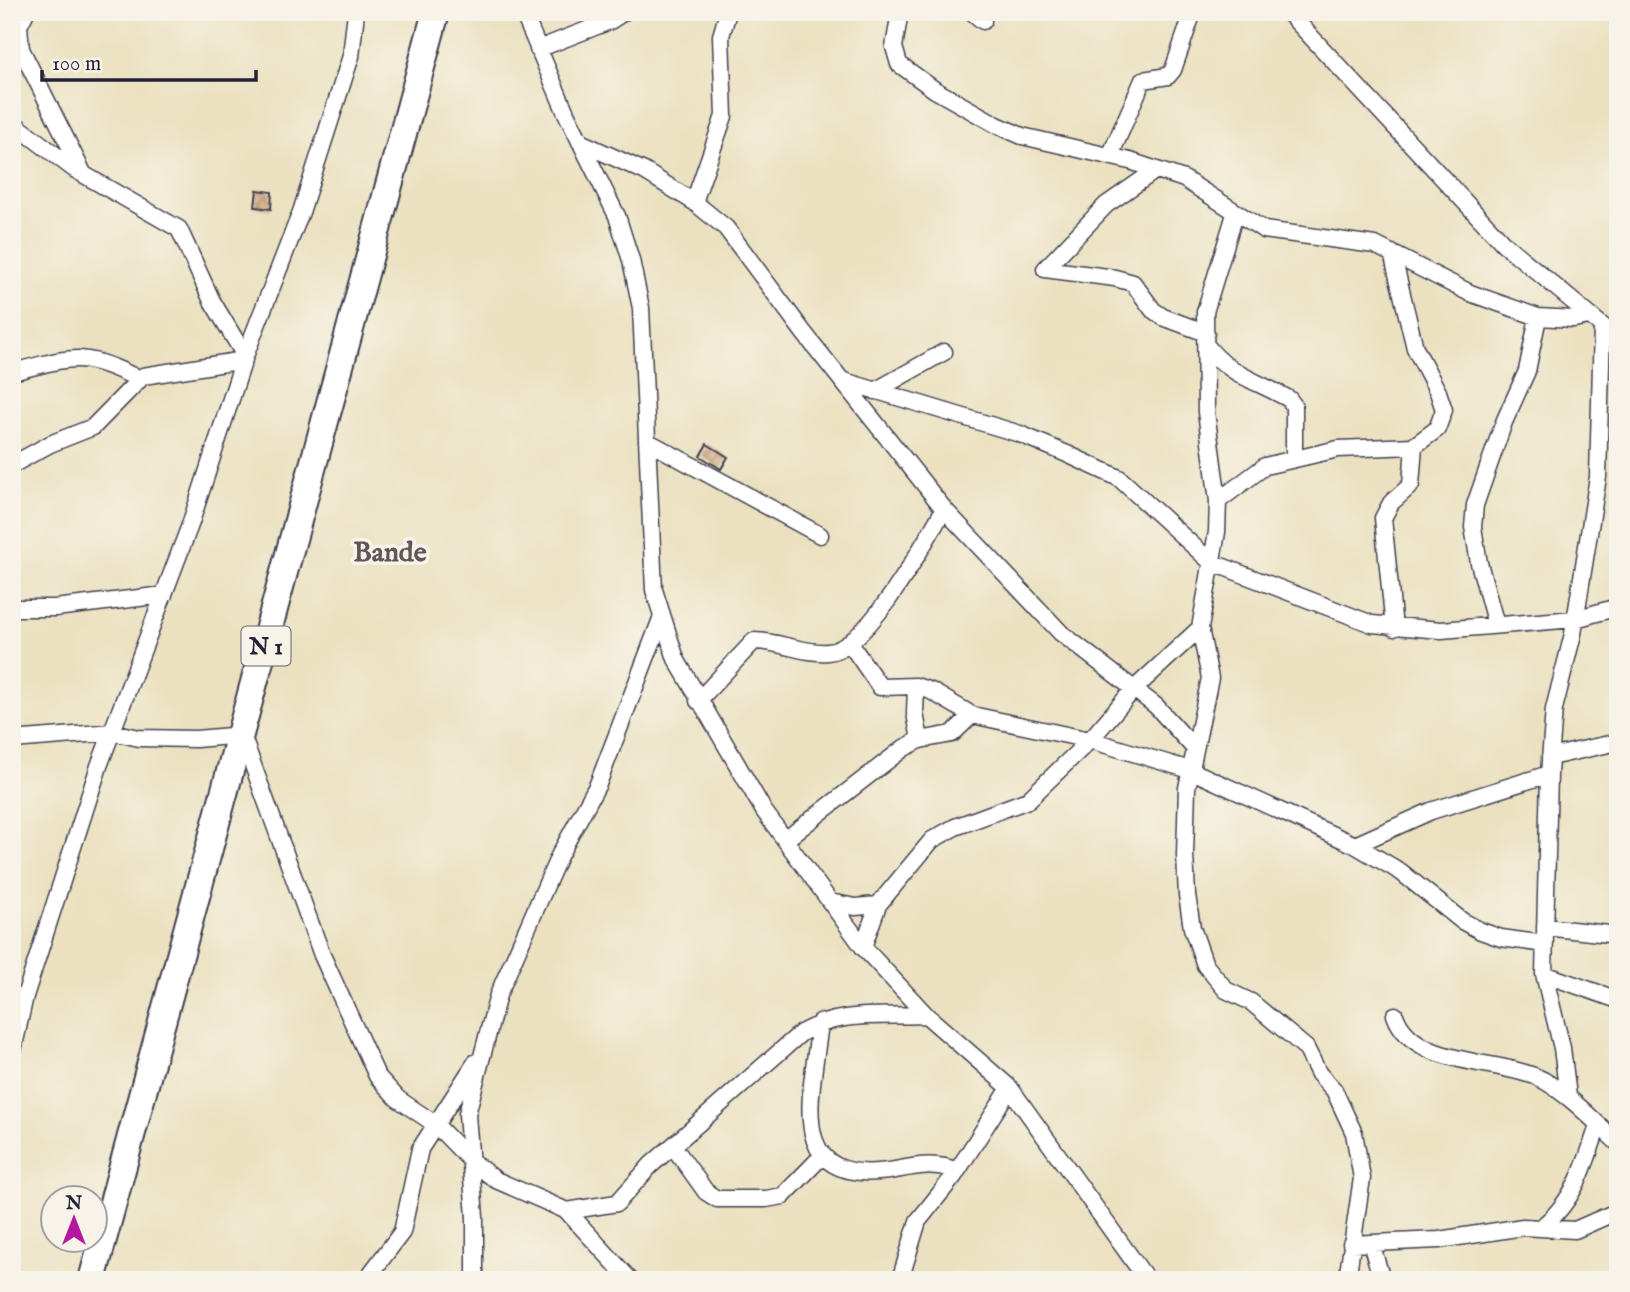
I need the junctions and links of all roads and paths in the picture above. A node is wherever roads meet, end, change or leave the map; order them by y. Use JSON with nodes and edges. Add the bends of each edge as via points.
{"nodes":[{"id":1,"x":26,"y":12,"type":"edge"},
{"id":2,"x":356,"y":12,"type":"edge"},
{"id":3,"x":436,"y":12,"type":"edge"},
{"id":4,"x":523,"y":12,"type":"edge"},
{"id":5,"x":624,"y":12,"type":"edge"},
{"id":6,"x":728,"y":12,"type":"edge"},
{"id":7,"x":900,"y":12,"type":"edge"},
{"id":8,"x":1193,"y":12,"type":"edge"},
{"id":9,"x":1288,"y":12,"type":"edge"},
{"id":10,"x":538,"y":49,"type":"junction"},
{"id":11,"x":12,"y":122,"type":"edge"},
{"id":12,"x":580,"y":142,"type":"junction"},
{"id":13,"x":1110,"y":156,"type":"junction"},
{"id":14,"x":1156,"y":170,"type":"junction"},
{"id":15,"x":84,"y":175,"type":"junction"},
{"id":16,"x":694,"y":202,"type":"junction"},
{"id":17,"x":1235,"y":214,"type":"junction"},
{"id":18,"x":1392,"y":253,"type":"junction"},
{"id":19,"x":1538,"y":317,"type":"junction"},
{"id":20,"x":1595,"y":321,"type":"junction"},
{"id":21,"x":1206,"y":339,"type":"junction"},
{"id":22,"x":1618,"y":339,"type":"edge"},
{"id":23,"x":944,"y":352,"type":"dead end"},
{"id":24,"x":244,"y":358,"type":"junction"},
{"id":25,"x":12,"y":372,"type":"edge"},
{"id":26,"x":139,"y":379,"type":"junction"},
{"id":27,"x":844,"y":381,"type":"junction"},
{"id":28,"x":875,"y":391,"type":"junction"},
{"id":29,"x":647,"y":441,"type":"junction"},
{"id":30,"x":1414,"y":446,"type":"junction"},
{"id":31,"x":1294,"y":459,"type":"junction"},
{"id":32,"x":12,"y":465,"type":"edge"},
{"id":33,"x":1218,"y":501,"type":"junction"},
{"id":34,"x":944,"y":509,"type":"junction"},
{"id":35,"x":820,"y":535,"type":"dead end"},
{"id":36,"x":1211,"y":562,"type":"junction"},
{"id":37,"x":164,"y":595,"type":"junction"},
{"id":38,"x":1618,"y":607,"type":"edge"},
{"id":39,"x":12,"y":608,"type":"edge"},
{"id":40,"x":661,"y":619,"type":"junction"},
{"id":41,"x":1575,"y":619,"type":"junction"},
{"id":42,"x":1496,"y":625,"type":"junction"},
{"id":43,"x":1200,"y":628,"type":"junction"},
{"id":44,"x":1394,"y":628,"type":"junction"},
{"id":45,"x":851,"y":645,"type":"junction"},
{"id":46,"x":916,"y":686,"type":"junction"},
{"id":47,"x":1133,"y":690,"type":"junction"},
{"id":48,"x":698,"y":702,"type":"junction"},
{"id":49,"x":972,"y":715,"type":"junction"},
{"id":50,"x":113,"y":732,"type":"junction"},
{"id":51,"x":242,"y":735,"type":"junction"},
{"id":52,"x":12,"y":740,"type":"edge"},
{"id":53,"x":920,"y":740,"type":"junction"},
{"id":54,"x":1090,"y":740,"type":"junction"},
{"id":55,"x":1618,"y":742,"type":"edge"},
{"id":56,"x":1195,"y":749,"type":"junction"},
{"id":57,"x":1550,"y":757,"type":"junction"},
{"id":58,"x":1190,"y":770,"type":"junction"},
{"id":59,"x":1549,"y":774,"type":"junction"},
{"id":60,"x":785,"y":840,"type":"junction"},
{"id":61,"x":1355,"y":845,"type":"junction"},
{"id":62,"x":830,"y":901,"type":"junction"},
{"id":63,"x":878,"y":905,"type":"junction"},
{"id":64,"x":1545,"y":927,"type":"junction"},
{"id":65,"x":1618,"y":935,"type":"edge"},
{"id":66,"x":1545,"y":944,"type":"junction"},
{"id":67,"x":863,"y":947,"type":"junction"},
{"id":68,"x":1544,"y":974,"type":"junction"},
{"id":69,"x":1618,"y":1000,"type":"edge"},
{"id":70,"x":926,"y":1015,"type":"junction"},
{"id":71,"x":1395,"y":1015,"type":"dead end"},
{"id":72,"x":820,"y":1022,"type":"junction"},
{"id":73,"x":14,"y":1033,"type":"edge"},
{"id":74,"x":483,"y":1051,"type":"junction"},
{"id":75,"x":12,"y":1055,"type":"edge"},
{"id":76,"x":1010,"y":1087,"type":"junction"},
{"id":77,"x":1568,"y":1096,"type":"junction"},
{"id":78,"x":435,"y":1124,"type":"junction"},
{"id":79,"x":1598,"y":1125,"type":"junction"},
{"id":80,"x":1618,"y":1143,"type":"edge"},
{"id":81,"x":673,"y":1146,"type":"junction"},
{"id":82,"x":821,"y":1157,"type":"junction"},
{"id":83,"x":471,"y":1161,"type":"junction"},
{"id":84,"x":957,"y":1171,"type":"junction"},
{"id":85,"x":567,"y":1211,"type":"junction"},
{"id":86,"x":1618,"y":1211,"type":"edge"},
{"id":87,"x":1540,"y":1228,"type":"junction"},
{"id":88,"x":1371,"y":1243,"type":"junction"},
{"id":89,"x":1351,"y":1244,"type":"junction"},
{"id":90,"x":92,"y":1280,"type":"edge"},
{"id":91,"x":366,"y":1280,"type":"edge"},
{"id":92,"x":475,"y":1280,"type":"edge"},
{"id":93,"x":630,"y":1280,"type":"edge"},
{"id":94,"x":900,"y":1280,"type":"edge"},
{"id":95,"x":1147,"y":1280,"type":"edge"},
{"id":96,"x":1347,"y":1280,"type":"edge"},
{"id":97,"x":1382,"y":1280,"type":"edge"}],
"edges":[{"from":1,"to":15,"type":"street","via":[[19,26],[21,49]]},
{"from":2,"to":24,"type":"street","via":[[351,56],[301,212]]},
{"from":3,"to":51,"type":"highway","number":"N 1"},
{"from":4,"to":10,"type":"street"},
{"from":5,"to":10,"type":"street"},
{"from":6,"to":16,"type":"street","via":[[721,36],[724,116]]},
{"from":7,"to":13,"type":"street","via":[[894,47],[899,64],[935,90],[1022,136]]},
{"from":8,"to":13,"type":"street","via":[[1173,70],[1168,76],[1143,80]]},
{"from":9,"to":20,"type":"street","via":[[1504,244]]},
{"from":10,"to":12,"type":"street"},
{"from":11,"to":15,"type":"street"},
{"from":12,"to":16,"type":"street","via":[[644,171]]},
{"from":12,"to":29,"type":"street","via":[[617,216],[631,260],[641,308]]},
{"from":13,"to":14,"type":"street"},
{"from":14,"to":17,"type":"street","via":[[1184,179]]},
{"from":14,"to":21,"type":"street","via":[[1106,205],[1045,270],[1133,283],[1153,310]]},
{"from":15,"to":24,"type":"street","via":[[179,229]]},
{"from":16,"to":27,"type":"street","via":[[726,228]]},
{"from":17,"to":18,"type":"street","via":[[1281,235],[1375,245]]},
{"from":17,"to":21,"type":"street","via":[[1205,312]]},
{"from":18,"to":19,"type":"street","via":[[1470,293]]},
{"from":18,"to":30,"type":"street","via":[[1415,348],[1444,410],[1437,429]]},
{"from":19,"to":20,"type":"street"},
{"from":19,"to":42,"type":"street","via":[[1527,371],[1504,422],[1475,505],[1472,527]]},
{"from":20,"to":22,"type":"street"},
{"from":20,"to":41,"type":"street","via":[[1598,477]]},
{"from":21,"to":31,"type":"street","via":[[1216,359],[1289,399],[1294,406]]},
{"from":21,"to":33,"type":"street","via":[[1206,412]]},
{"from":23,"to":28,"type":"street"},
{"from":24,"to":26,"type":"street"},
{"from":24,"to":37,"type":"street"},
{"from":25,"to":26,"type":"street","via":[[78,357],[94,359]]},
{"from":26,"to":32,"type":"street","via":[[93,427]]},
{"from":27,"to":28,"type":"street"},
{"from":27,"to":34,"type":"street"},
{"from":28,"to":36,"type":"street","via":[[1020,434],[1119,478]]},
{"from":29,"to":35,"type":"street"},
{"from":29,"to":40,"type":"street","via":[[650,540]]},
{"from":30,"to":31,"type":"street","via":[[1338,449]]},
{"from":30,"to":44,"type":"street","via":[[1411,485],[1391,503],[1383,518]]},
{"from":31,"to":33,"type":"street","via":[[1253,472]]},
{"from":33,"to":36,"type":"street"},
{"from":34,"to":45,"type":"street","via":[[886,603]]},
{"from":34,"to":47,"type":"street","via":[[1061,633]]},
{"from":36,"to":43,"type":"street"},
{"from":36,"to":44,"type":"street","via":[[1371,624]]},
{"from":37,"to":39,"type":"street","via":[[55,608]]},
{"from":37,"to":50,"type":"street"},
{"from":38,"to":41,"type":"street"},
{"from":40,"to":48,"type":"street"},
{"from":40,"to":74,"type":"street","via":[[598,784],[559,856],[498,995]]},
{"from":41,"to":42,"type":"street"},
{"from":41,"to":57,"type":"street","via":[[1554,709]]},
{"from":42,"to":44,"type":"street"},
{"from":43,"to":47,"type":"street"},
{"from":43,"to":56,"type":"street","via":[[1210,678]]},
{"from":45,"to":46,"type":"street","via":[[880,687]]},
{"from":45,"to":48,"type":"street","via":[[817,652],[754,641]]},
{"from":46,"to":49,"type":"street"},
{"from":46,"to":53,"type":"street"},
{"from":47,"to":54,"type":"street"},
{"from":47,"to":56,"type":"street","via":[[1156,706]]},
{"from":48,"to":60,"type":"street"},
{"from":49,"to":53,"type":"street","via":[[952,734]]},
{"from":49,"to":54,"type":"street"},
{"from":50,"to":51,"type":"street","via":[[139,738]]},
{"from":50,"to":52,"type":"street"},
{"from":50,"to":73,"type":"street"},
{"from":51,"to":78,"type":"street","via":[[322,955],[377,1076],[398,1099]]},
{"from":51,"to":90,"type":"highway","number":"N 1"},
{"from":53,"to":60,"type":"street"},
{"from":54,"to":58,"type":"street"},
{"from":54,"to":63,"type":"street","via":[[1028,800],[954,827],[932,840]]},
{"from":55,"to":57,"type":"street"},
{"from":56,"to":58,"type":"street"},
{"from":57,"to":59,"type":"street"},
{"from":58,"to":61,"type":"street"},
{"from":58,"to":89,"type":"street","via":[[1185,855],[1192,928],[1215,980],[1251,1002],[1306,1048],[1319,1074],[1334,1090],[1354,1133],[1362,1178]]},
{"from":59,"to":61,"type":"street","via":[[1431,811]]},
{"from":59,"to":64,"type":"street"},
{"from":60,"to":62,"type":"street"},
{"from":61,"to":66,"type":"street","via":[[1401,872],[1481,931]]},
{"from":62,"to":63,"type":"street","via":[[855,907]]},
{"from":62,"to":67,"type":"street"},
{"from":63,"to":67,"type":"street"},
{"from":64,"to":65,"type":"street"},
{"from":64,"to":66,"type":"street"},
{"from":66,"to":68,"type":"street"},
{"from":67,"to":70,"type":"street"},
{"from":68,"to":69,"type":"street"},
{"from":68,"to":77,"type":"street"},
{"from":70,"to":72,"type":"street","via":[[844,1016]]},
{"from":70,"to":76,"type":"street"},
{"from":71,"to":77,"type":"street","via":[[1405,1037],[1421,1046],[1540,1079]]},
{"from":72,"to":81,"type":"street","via":[[801,1033]]},
{"from":72,"to":82,"type":"street","via":[[811,1112]]},
{"from":73,"to":75,"type":"street"},
{"from":74,"to":78,"type":"street"},
{"from":74,"to":83,"type":"street","via":[[467,1114]]},
{"from":76,"to":84,"type":"street"},
{"from":76,"to":95,"type":"street"},
{"from":77,"to":79,"type":"street"},
{"from":78,"to":83,"type":"street"},
{"from":78,"to":91,"type":"street","via":[[420,1149],[402,1232]]},
{"from":79,"to":80,"type":"street"},
{"from":79,"to":87,"type":"street","via":[[1568,1200]]},
{"from":81,"to":82,"type":"street","via":[[706,1192],[717,1199],[783,1196]]},
{"from":81,"to":85,"type":"street","via":[[617,1203]]},
{"from":82,"to":84,"type":"street","via":[[848,1172],[936,1164]]},
{"from":83,"to":85,"type":"street","via":[[496,1180]]},
{"from":83,"to":92,"type":"street"},
{"from":84,"to":94,"type":"street","via":[[918,1221]]},
{"from":85,"to":93,"type":"street"},
{"from":86,"to":87,"type":"street","via":[[1575,1230]]},
{"from":87,"to":88,"type":"street"},
{"from":88,"to":89,"type":"street"},
{"from":88,"to":97,"type":"street"},
{"from":89,"to":96,"type":"street"}]}
